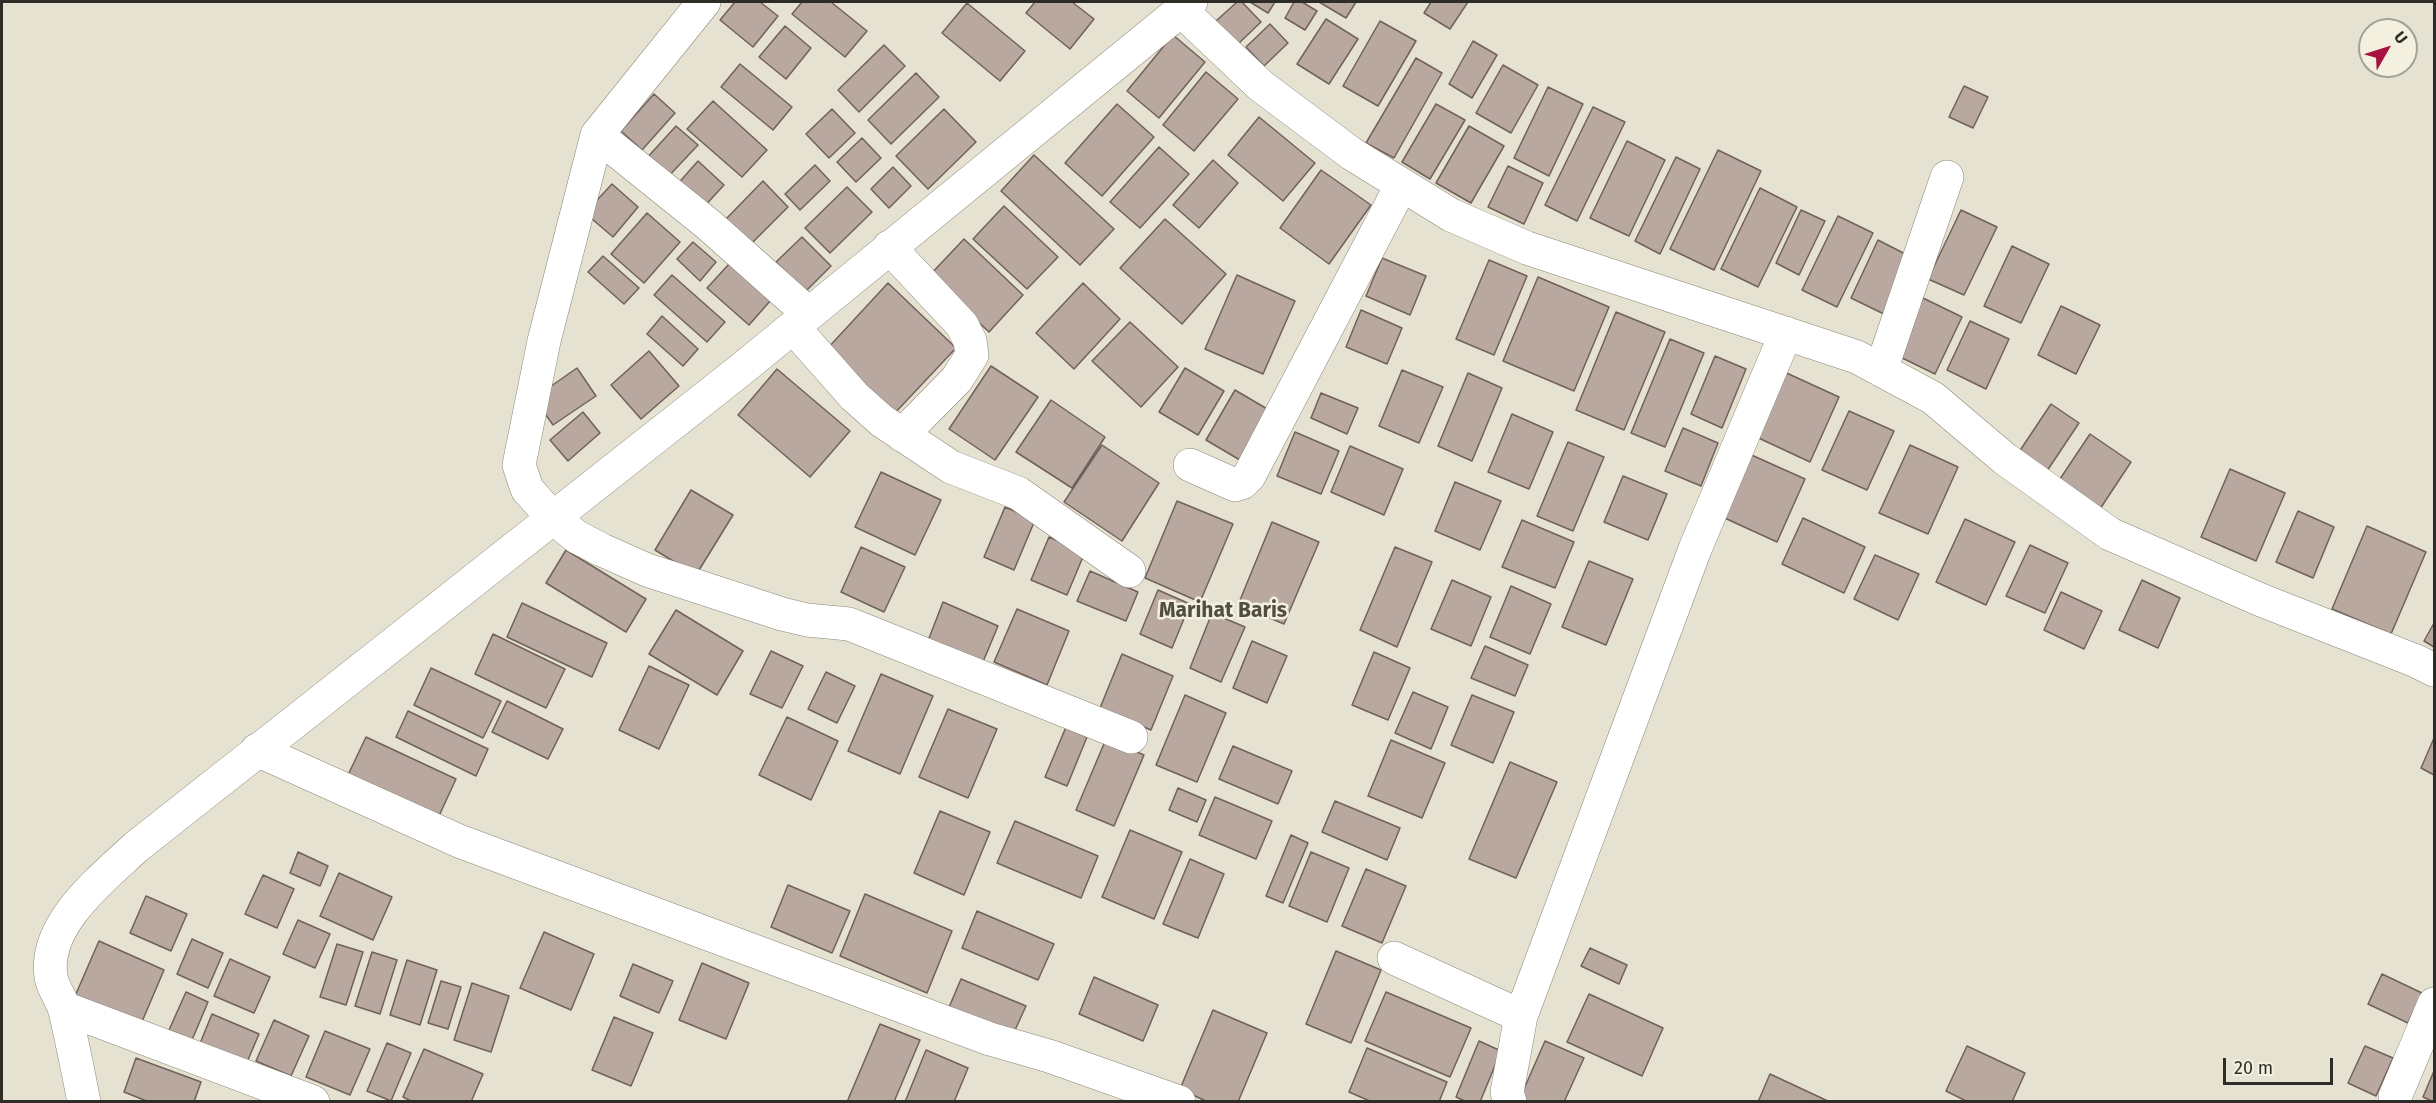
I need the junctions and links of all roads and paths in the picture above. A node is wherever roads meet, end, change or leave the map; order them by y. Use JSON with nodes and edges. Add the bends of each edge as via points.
{"nodes":[{"id":1,"x":704,"y":2,"type":"edge"},
{"id":2,"x":1186,"y":6,"type":"edge"},
{"id":3,"x":597,"y":135,"type":"junction"},
{"id":4,"x":1947,"y":177,"type":"dead end"},
{"id":5,"x":1401,"y":186,"type":"junction"},
{"id":6,"x":889,"y":247,"type":"junction"},
{"id":7,"x":801,"y":321,"type":"junction"},
{"id":8,"x":1786,"y":333,"type":"junction"},
{"id":9,"x":1881,"y":370,"type":"junction"},
{"id":10,"x":902,"y":435,"type":"junction"},
{"id":11,"x":1190,"y":465,"type":"dead end"},
{"id":12,"x":552,"y":517,"type":"junction"},
{"id":13,"x":1129,"y":571,"type":"dead end"},
{"id":14,"x":2434,"y":670,"type":"edge"},
{"id":15,"x":1131,"y":737,"type":"dead end"},
{"id":16,"x":257,"y":750,"type":"junction"},
{"id":17,"x":1394,"y":958,"type":"dead end"},
{"id":18,"x":2434,"y":1004,"type":"edge"},
{"id":19,"x":64,"y":1008,"type":"junction"},
{"id":20,"x":1521,"y":1016,"type":"junction"},
{"id":21,"x":2395,"y":1097,"type":"dead end"},
{"id":22,"x":84,"y":1101,"type":"edge"},
{"id":23,"x":313,"y":1101,"type":"edge"},
{"id":24,"x":1179,"y":1101,"type":"edge"},
{"id":25,"x":1509,"y":1101,"type":"edge"}],
"edges":[{"from":1,"to":3,"type":"street"},
{"from":2,"to":5,"type":"street","via":[[1261,86]]},
{"from":2,"to":6,"type":"street"},
{"from":3,"to":7,"type":"street","via":[[709,225]]},
{"from":3,"to":12,"type":"street","via":[[544,341],[519,465],[527,489]]},
{"from":4,"to":9,"type":"street"},
{"from":5,"to":8,"type":"street","via":[[1450,215],[1527,248]]},
{"from":5,"to":11,"type":"street","via":[[1249,476],[1234,485]]},
{"from":6,"to":7,"type":"street"},
{"from":6,"to":10,"type":"street","via":[[962,325],[972,355],[957,379]]},
{"from":7,"to":10,"type":"street","via":[[854,396]]},
{"from":7,"to":12,"type":"street"},
{"from":8,"to":9,"type":"street","via":[[1857,357]]},
{"from":8,"to":20,"type":"street","via":[[1695,549]]},
{"from":9,"to":14,"type":"street","via":[[1933,398],[2005,459],[2110,534]]},
{"from":10,"to":13,"type":"street","via":[[951,467],[1018,493]]},
{"from":12,"to":15,"type":"street","via":[[577,537],[647,570],[790,616],[849,624]]},
{"from":12,"to":16,"type":"street"},
{"from":16,"to":19,"type":"street","via":[[136,847],[84,896],[64,923],[54,951],[51,978]]},
{"from":16,"to":24,"type":"street","via":[[470,845],[990,1039]]},
{"from":17,"to":20,"type":"street"},
{"from":18,"to":21,"type":"street"},
{"from":19,"to":22,"type":"street"},
{"from":19,"to":23,"type":"street"},
{"from":20,"to":25,"type":"street"}]}
